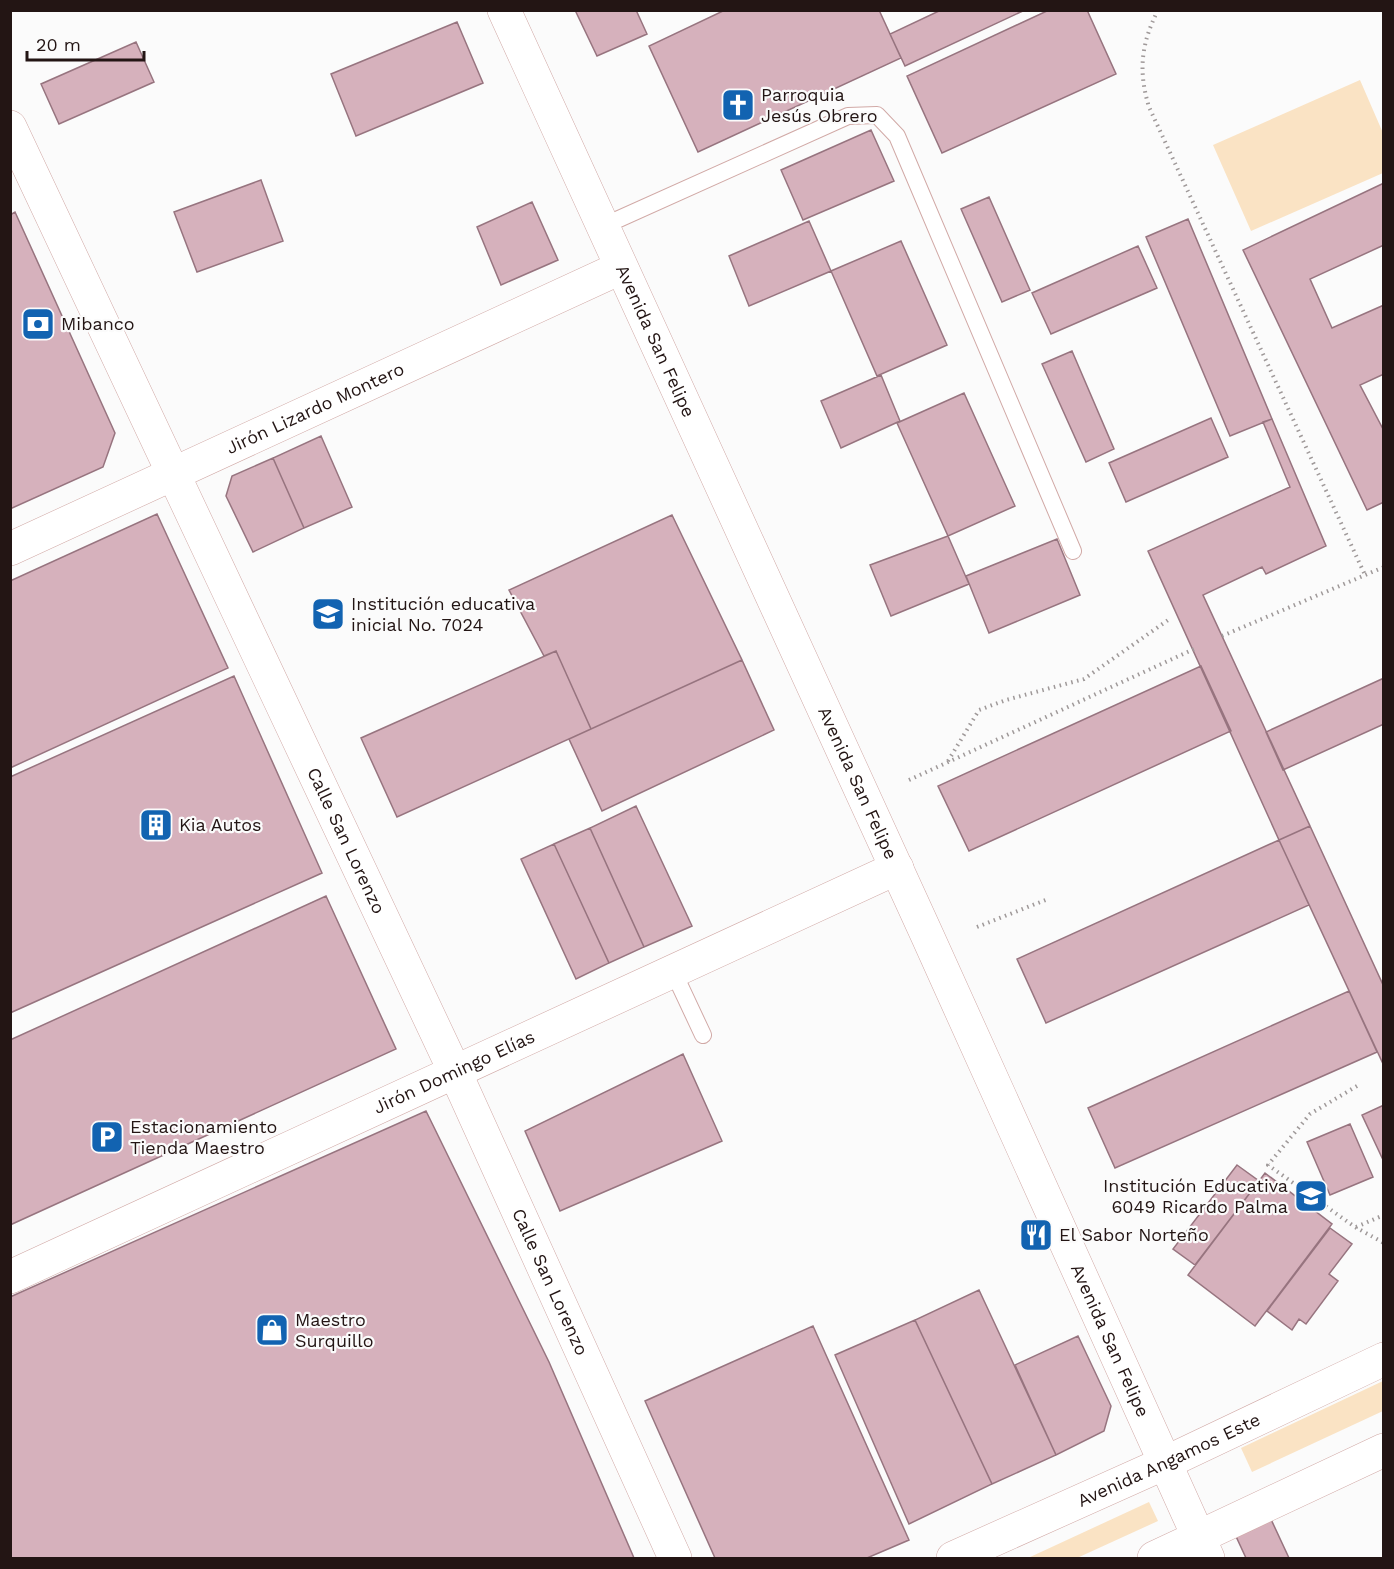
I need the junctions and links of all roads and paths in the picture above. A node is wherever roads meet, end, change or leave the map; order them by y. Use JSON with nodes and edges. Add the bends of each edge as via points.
{"nodes":[{"id":1,"x":504,"y":10,"type":"edge"},
{"id":2,"x":1158,"y":10,"type":"edge"},
{"id":3,"x":10,"y":127,"type":"edge"},
{"id":4,"x":601,"y":227,"type":"junction"},
{"id":5,"x":620,"y":268,"type":"junction"},
{"id":6,"x":173,"y":474,"type":"junction"},
{"id":7,"x":10,"y":549,"type":"edge"},
{"id":8,"x":1073,"y":551,"type":"dead end"},
{"id":9,"x":1383,"y":567,"type":"edge"},
{"id":10,"x":1365,"y":575,"type":"junction"},
{"id":11,"x":1171,"y":618,"type":"dead end"},
{"id":12,"x":1222,"y":636,"type":"dead end"},
{"id":13,"x":1194,"y":649,"type":"dead end"},
{"id":14,"x":948,"y":762,"type":"junction"},
{"id":15,"x":909,"y":780,"type":"dead end"},
{"id":16,"x":897,"y":868,"type":"junction"},
{"id":17,"x":1048,"y":899,"type":"dead end"},
{"id":18,"x":977,"y":927,"type":"dead end"},
{"id":19,"x":673,"y":971,"type":"junction"},
{"id":20,"x":703,"y":1035,"type":"dead end"},
{"id":21,"x":455,"y":1072,"type":"junction"},
{"id":22,"x":1357,"y":1086,"type":"dead end"},
{"id":23,"x":1383,"y":1215,"type":"edge"},
{"id":24,"x":1356,"y":1227,"type":"junction"},
{"id":25,"x":1383,"y":1243,"type":"edge"},
{"id":26,"x":10,"y":1277,"type":"edge"},
{"id":27,"x":1383,"y":1359,"type":"edge"},
{"id":28,"x":1383,"y":1450,"type":"edge"},
{"id":29,"x":1165,"y":1463,"type":"junction"},
{"id":30,"x":1203,"y":1548,"type":"edge"},
{"id":31,"x":675,"y":1558,"type":"edge"},
{"id":32,"x":953,"y":1558,"type":"edge"},
{"id":33,"x":1154,"y":1558,"type":"edge"}],
"edges":[{"from":1,"to":4,"type":"street","name":"Avenida San Felipe"},
{"from":2,"to":10,"type":"path","via":[[1143,44],[1141,68],[1149,107]]},
{"from":3,"to":6,"type":"street","name":"Calle San Lorenzo"},
{"from":4,"to":5,"type":"street","name":"Avenida San Felipe"},
{"from":4,"to":8,"type":"lane","via":[[848,116],[877,115],[897,135]]},
{"from":5,"to":6,"type":"street","name":"Jirón Lizardo Montero"},
{"from":5,"to":16,"type":"street","name":"Avenida San Felipe"},
{"from":6,"to":7,"type":"street","name":"Jirón Lizardo Montero"},
{"from":6,"to":21,"type":"street","name":"Calle San Lorenzo"},
{"from":9,"to":10,"type":"path"},
{"from":10,"to":12,"type":"path"},
{"from":11,"to":14,"type":"path","via":[[1084,679],[979,710]]},
{"from":13,"to":14,"type":"path"},
{"from":14,"to":15,"type":"path"},
{"from":16,"to":19,"type":"street","name":"Jirón Domingo Elías"},
{"from":16,"to":29,"type":"street","name":"Avenida San Felipe"},
{"from":17,"to":18,"type":"path"},
{"from":19,"to":20,"type":"lane"},
{"from":19,"to":21,"type":"street","name":"Jirón Domingo Elías"},
{"from":21,"to":26,"type":"street","name":"Jirón Domingo Elías"},
{"from":21,"to":31,"type":"street","name":"Calle San Lorenzo"},
{"from":22,"to":24,"type":"path","via":[[1310,1114],[1268,1165]]},
{"from":23,"to":24,"type":"path"},
{"from":24,"to":25,"type":"path"},
{"from":27,"to":29,"type":"street","name":"Avenida Angamos Este"},
{"from":28,"to":30,"type":"street"},
{"from":29,"to":30,"type":"street","name":"Avenida San Felipe"},
{"from":29,"to":32,"type":"street","name":"Avenida Angamos Este"},
{"from":30,"to":33,"type":"street"}]}
